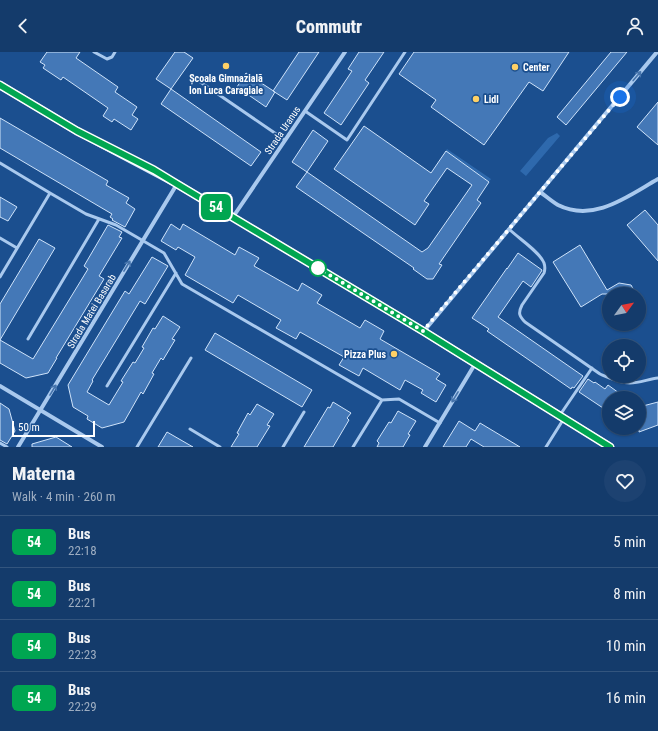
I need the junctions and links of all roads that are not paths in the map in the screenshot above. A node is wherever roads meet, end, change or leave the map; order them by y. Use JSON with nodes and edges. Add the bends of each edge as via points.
{"nodes":[{"id":1,"x":94,"y":52,"type":"edge"},
{"id":2,"x":116,"y":52,"type":"edge"},
{"id":3,"x":344,"y":52,"type":"edge"},
{"id":4,"x":405,"y":52,"type":"edge"},
{"id":5,"x":658,"y":52,"type":"edge"},
{"id":6,"x":196,"y":79,"type":"dead end"},
{"id":7,"x":0,"y":85,"type":"edge"},
{"id":8,"x":305,"y":111,"type":"junction"},
{"id":9,"x":285,"y":140,"type":"junction"},
{"id":10,"x":0,"y":164,"type":"edge"},
{"id":11,"x":658,"y":179,"type":"edge"},
{"id":12,"x":177,"y":184,"type":"junction"},
{"id":13,"x":540,"y":192,"type":"junction"},
{"id":14,"x":50,"y":193,"type":"junction"},
{"id":15,"x":233,"y":217,"type":"junction"},
{"id":16,"x":99,"y":219,"type":"junction"},
{"id":17,"x":509,"y":230,"type":"junction"},
{"id":18,"x":0,"y":238,"type":"edge"},
{"id":19,"x":143,"y":240,"type":"junction"},
{"id":20,"x":17,"y":248,"type":"junction"},
{"id":21,"x":176,"y":273,"type":"junction"},
{"id":22,"x":0,"y":277,"type":"edge"},
{"id":23,"x":423,"y":331,"type":"junction"},
{"id":24,"x":28,"y":339,"type":"dead end"},
{"id":25,"x":191,"y":358,"type":"dead end"},
{"id":26,"x":475,"y":364,"type":"junction"},
{"id":27,"x":592,"y":368,"type":"junction"},
{"id":28,"x":658,"y":378,"type":"edge"},
{"id":29,"x":0,"y":386,"type":"edge"},
{"id":30,"x":107,"y":386,"type":"dead end"},
{"id":31,"x":382,"y":400,"type":"junction"},
{"id":32,"x":40,"y":410,"type":"junction"},
{"id":33,"x":304,"y":412,"type":"dead end"},
{"id":34,"x":562,"y":417,"type":"junction"},
{"id":35,"x":440,"y":423,"type":"junction"},
{"id":36,"x":190,"y":429,"type":"dead end"},
{"id":37,"x":0,"y":443,"type":"edge"},
{"id":38,"x":607,"y":446,"type":"edge"},
{"id":39,"x":7,"y":447,"type":"edge"},
{"id":40,"x":18,"y":447,"type":"edge"},
{"id":41,"x":102,"y":447,"type":"edge"},
{"id":42,"x":137,"y":447,"type":"edge"},
{"id":43,"x":220,"y":447,"type":"edge"},
{"id":44,"x":283,"y":447,"type":"edge"},
{"id":45,"x":353,"y":447,"type":"edge"},
{"id":46,"x":425,"y":447,"type":"edge"},
{"id":47,"x":546,"y":447,"type":"edge"},
{"id":48,"x":616,"y":447,"type":"edge"}],
"edges":[{"from":1,"to":2,"type":"lane","via":[[107,59]]},
{"from":3,"to":8,"type":"street","name":"Strada Uranus"},
{"from":4,"to":8,"type":"lane","via":[[347,140]]},
{"from":13,"to":5,"type":"street","one_way":true},
{"from":6,"to":9,"type":"lane"},
{"from":7,"to":12,"type":"street","via":[[77,131]]},
{"from":8,"to":9,"type":"street","name":"Strada Uranus"},
{"from":9,"to":15,"type":"street","name":"Strada Uranus"},
{"from":10,"to":14,"type":"lane"},
{"from":11,"to":13,"type":"street","via":[[621,201],[589,211],[559,205]]},
{"from":12,"to":15,"type":"street"},
{"from":12,"to":19,"type":"street","name":"Strada Matei Basarab"},
{"from":13,"to":17,"type":"street"},
{"from":14,"to":16,"type":"lane"},
{"from":14,"to":20,"type":"lane"},
{"from":15,"to":23,"type":"street"},
{"from":16,"to":19,"type":"lane"},
{"from":16,"to":24,"type":"lane"},
{"from":17,"to":23,"type":"street"},
{"from":17,"to":27,"type":"lane","via":[[538,255],[545,268],[519,310],[520,315],[525,322]]},
{"from":18,"to":20,"type":"lane"},
{"from":19,"to":21,"type":"lane","via":[[164,253]]},
{"from":32,"to":19,"type":"street","name":"Strada Matei Basarab","one_way":true},
{"from":20,"to":22,"type":"lane"},
{"from":21,"to":30,"type":"lane"},
{"from":21,"to":31,"type":"lane","via":[[182,284]]},
{"from":23,"to":26,"type":"street"},
{"from":25,"to":42,"type":"lane"},
{"from":26,"to":34,"type":"street"},
{"from":26,"to":35,"type":"street","one_way":true},
{"from":27,"to":28,"type":"lane","via":[[610,378],[630,383]]},
{"from":27,"to":34,"type":"lane"},
{"from":29,"to":32,"type":"street"},
{"from":31,"to":35,"type":"lane","via":[[399,399]]},
{"from":31,"to":45,"type":"lane"},
{"from":32,"to":40,"type":"street","name":"Strada Matei Basarab"},
{"from":32,"to":41,"type":"street"},
{"from":33,"to":44,"type":"lane"},
{"from":34,"to":38,"type":"street"},
{"from":34,"to":47,"type":"lane"},
{"from":35,"to":46,"type":"street"},
{"from":36,"to":43,"type":"lane"},
{"from":37,"to":39,"type":"lane"},
{"from":38,"to":48,"type":"street"}]}
